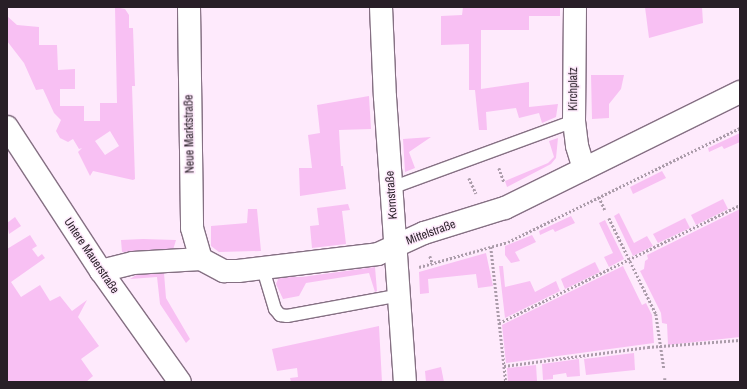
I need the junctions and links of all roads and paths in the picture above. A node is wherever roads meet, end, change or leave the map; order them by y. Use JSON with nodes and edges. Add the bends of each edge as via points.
{"nodes":[{"id":1,"x":189,"y":7,"type":"edge"},
{"id":2,"x":381,"y":7,"type":"edge"},
{"id":3,"x":575,"y":7,"type":"edge"},
{"id":4,"x":740,"y":92,"type":"edge"},
{"id":5,"x":574,"y":121,"type":"junction"},
{"id":6,"x":7,"y":127,"type":"edge"},
{"id":7,"x":740,"y":128,"type":"edge"},
{"id":8,"x":492,"y":151,"type":"junction"},
{"id":9,"x":463,"y":162,"type":"junction"},
{"id":10,"x":584,"y":169,"type":"junction"},
{"id":11,"x":506,"y":186,"type":"dead end"},
{"id":12,"x":391,"y":188,"type":"junction"},
{"id":13,"x":477,"y":197,"type":"dead end"},
{"id":14,"x":599,"y":197,"type":"junction"},
{"id":15,"x":740,"y":205,"type":"edge"},
{"id":16,"x":605,"y":210,"type":"dead end"},
{"id":17,"x":609,"y":218,"type":"dead end"},
{"id":18,"x":492,"y":247,"type":"junction"},
{"id":19,"x":396,"y":248,"type":"junction"},
{"id":20,"x":201,"y":259,"type":"junction"},
{"id":21,"x":629,"y":260,"type":"junction"},
{"id":22,"x":263,"y":269,"type":"junction"},
{"id":23,"x":101,"y":271,"type":"junction"},
{"id":24,"x":415,"y":272,"type":"dead end"},
{"id":25,"x":400,"y":296,"type":"junction"},
{"id":26,"x":499,"y":323,"type":"junction"},
{"id":27,"x":740,"y":340,"type":"edge"},
{"id":28,"x":661,"y":348,"type":"junction"},
{"id":29,"x":504,"y":366,"type":"junction"},
{"id":30,"x":664,"y":368,"type":"dead end"},
{"id":31,"x":665,"y":378,"type":"dead end"},
{"id":32,"x":180,"y":382,"type":"edge"},
{"id":33,"x":405,"y":382,"type":"edge"},
{"id":34,"x":506,"y":382,"type":"edge"},
{"id":35,"x":665,"y":382,"type":"edge"}],
"edges":[{"from":1,"to":20,"type":"street","name":"Neue Marktstraße","via":[[192,228]]},
{"from":2,"to":12,"type":"street","name":"Kornstraße"},
{"from":3,"to":5,"type":"street","name":"Kirchplatz"},
{"from":4,"to":10,"type":"street","name":"Mittelstraße"},
{"from":5,"to":8,"type":"lane"},
{"from":5,"to":10,"type":"street","name":"Kirchplatz","via":[[577,146]]},
{"from":6,"to":23,"type":"street","name":"Untere Mauerstraße"},
{"from":7,"to":14,"type":"path"},
{"from":8,"to":9,"type":"lane"},
{"from":8,"to":11,"type":"path"},
{"from":9,"to":12,"type":"lane"},
{"from":9,"to":13,"type":"path"},
{"from":10,"to":19,"type":"street","name":"Mittelstraße","via":[[505,208],[424,233]]},
{"from":12,"to":19,"type":"street","name":"Kornstraße"},
{"from":14,"to":16,"type":"path"},
{"from":14,"to":18,"type":"path","via":[[508,242]]},
{"from":15,"to":21,"type":"path"},
{"from":17,"to":21,"type":"path"},
{"from":18,"to":24,"type":"path","via":[[416,268]]},
{"from":18,"to":26,"type":"path"},
{"from":19,"to":22,"type":"street","name":"Mittelstraße","via":[[360,257]]},
{"from":19,"to":25,"type":"street","name":"Kornstraße"},
{"from":20,"to":22,"type":"street","name":"Mittelstraße","via":[[224,271]]},
{"from":20,"to":23,"type":"street","via":[[133,263]]},
{"from":21,"to":26,"type":"path"},
{"from":21,"to":28,"type":"path","via":[[656,314]]},
{"from":22,"to":25,"type":"lane","via":[[275,309],[280,315],[287,316]]},
{"from":23,"to":32,"type":"street","name":"Untere Mauerstraße"},
{"from":25,"to":33,"type":"street","name":"Kornstraße"},
{"from":26,"to":29,"type":"path"},
{"from":27,"to":28,"type":"path"},
{"from":28,"to":29,"type":"path"},
{"from":28,"to":30,"type":"path"},
{"from":29,"to":34,"type":"path"},
{"from":31,"to":35,"type":"path"}]}
